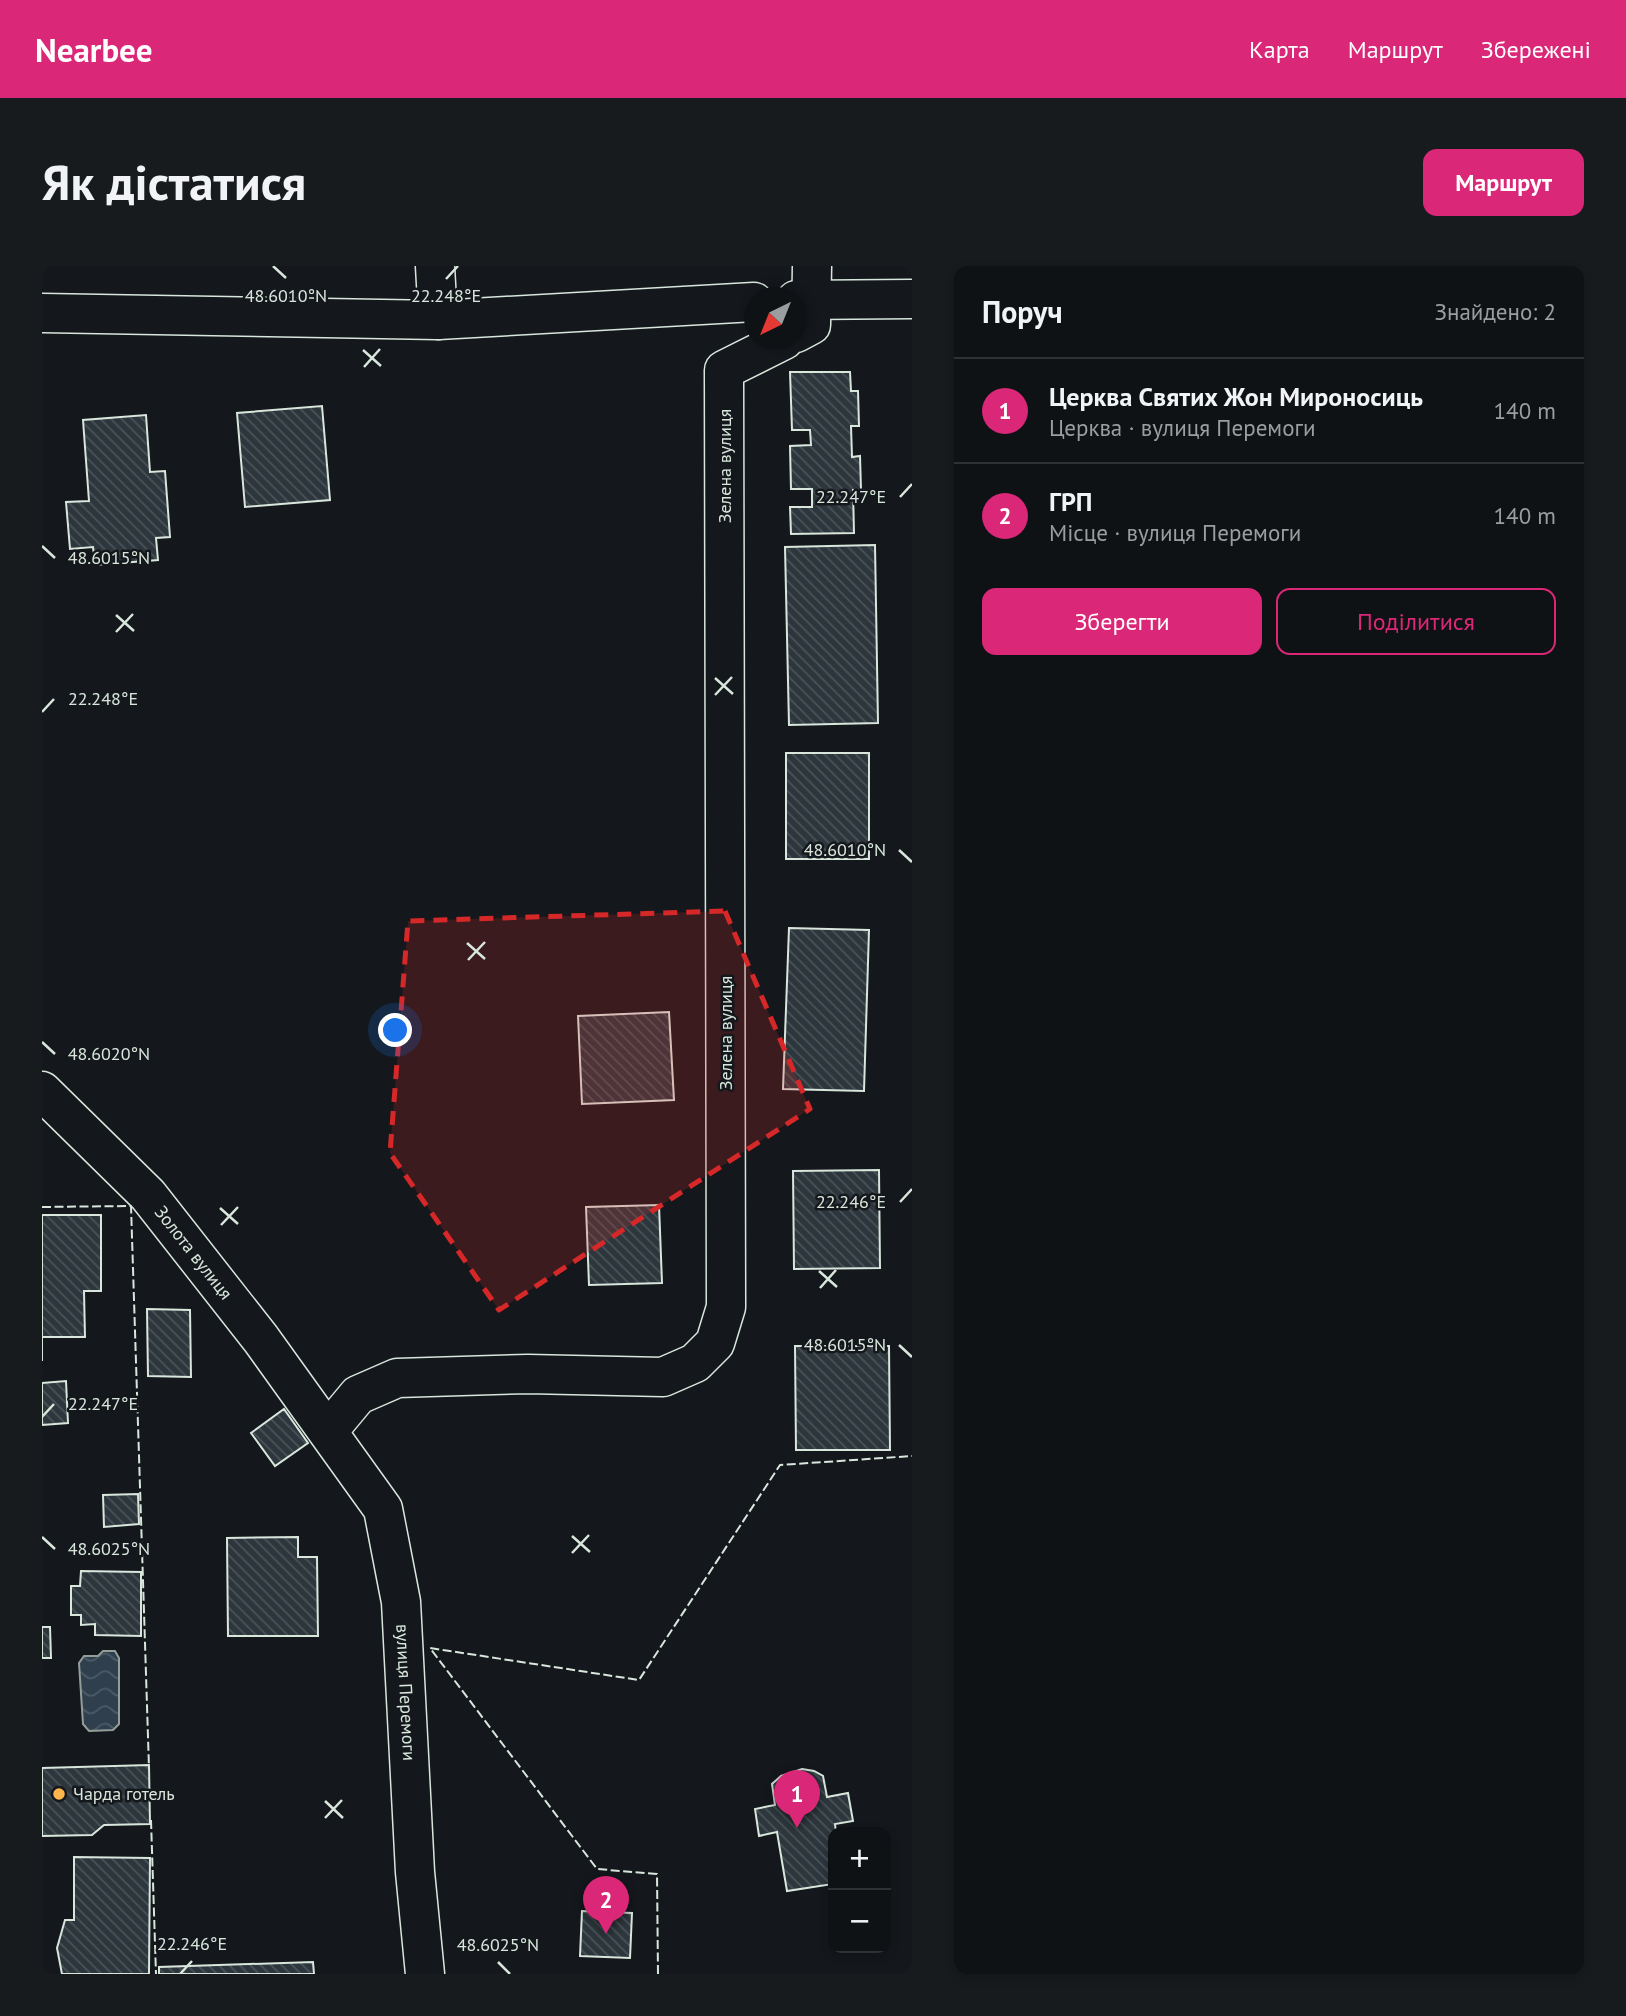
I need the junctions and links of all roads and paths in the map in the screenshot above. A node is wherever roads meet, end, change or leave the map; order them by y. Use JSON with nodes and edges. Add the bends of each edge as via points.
{"nodes":[{"id":1,"x":435,"y":266,"type":"edge"},
{"id":2,"x":807,"y":299,"type":"edge"},
{"id":3,"x":912,"y":299,"type":"edge"},
{"id":4,"x":744,"y":303,"type":"edge"},
{"id":5,"x":42,"y":313,"type":"edge"},
{"id":6,"x":438,"y":320,"type":"junction"},
{"id":7,"x":764,"y":350,"type":"edge"},
{"id":8,"x":42,"y":1091,"type":"edge"},
{"id":9,"x":328,"y":1431,"type":"junction"},
{"id":10,"x":425,"y":1974,"type":"edge"}],
"edges":[{"from":1,"to":6,"type":"street"},
{"from":2,"to":3,"type":"street"},
{"from":4,"to":6,"type":"street"},
{"from":5,"to":6,"type":"street"},
{"from":7,"to":9,"type":"street","name":"Зелена вулиця","via":[[724,370],[726,1307],[715,1343],[695,1363],[663,1377],[528,1374],[397,1378],[358,1395]]},
{"from":8,"to":9,"type":"street","name":"Золота вулиця","via":[[148,1195]]},
{"from":9,"to":10,"type":"street","name":"вулиця Перемоги","via":[[383,1508],[401,1602]]}]}
